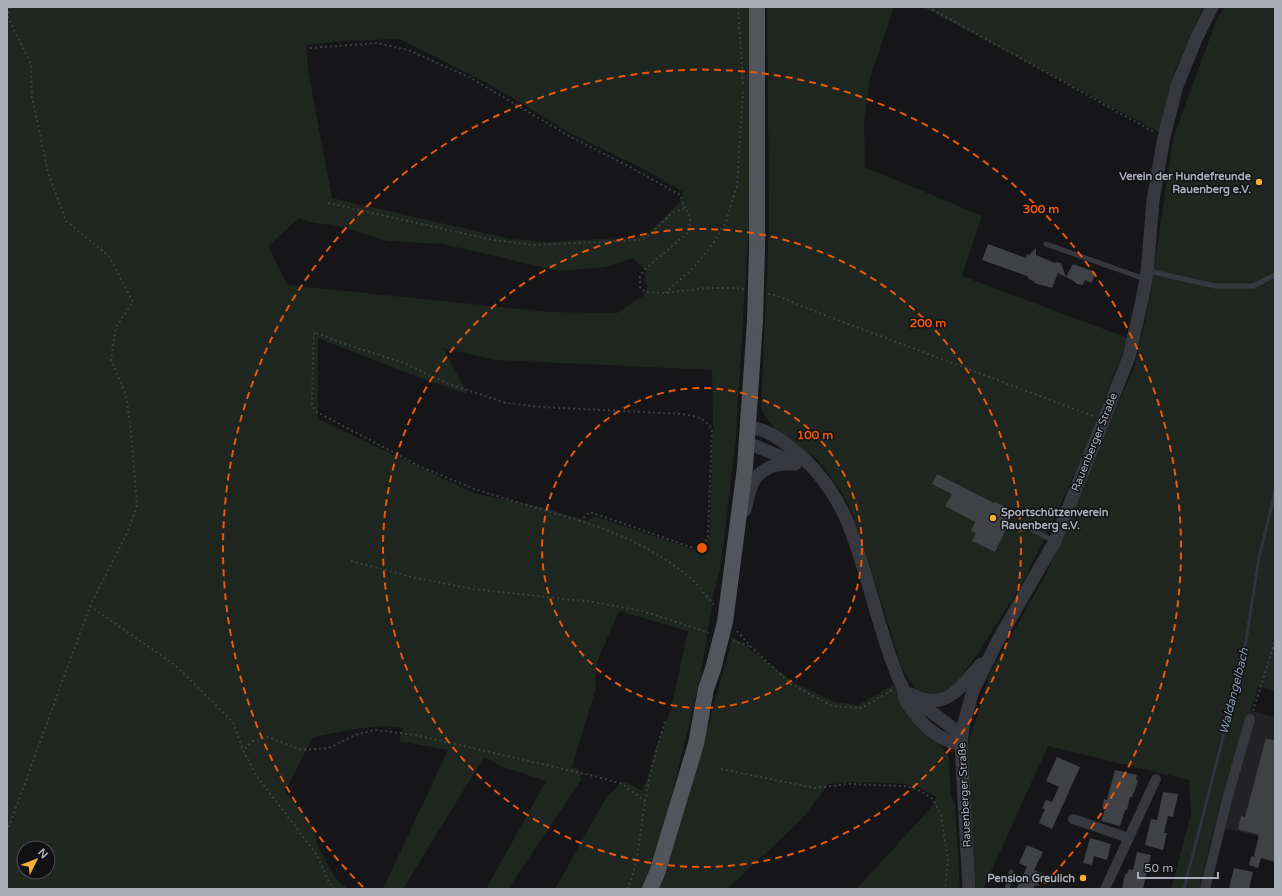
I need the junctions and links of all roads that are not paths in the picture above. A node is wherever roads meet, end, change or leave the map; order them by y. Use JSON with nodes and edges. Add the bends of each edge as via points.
{"nodes":[{"id":1,"x":757,"y":7,"type":"edge"},
{"id":2,"x":1212,"y":7,"type":"edge"},
{"id":3,"x":1046,"y":244,"type":"dead end"},
{"id":4,"x":1146,"y":275,"type":"junction"},
{"id":5,"x":1275,"y":275,"type":"edge"},
{"id":6,"x":746,"y":434,"type":"junction"},
{"id":7,"x":796,"y":464,"type":"junction"},
{"id":8,"x":827,"y":485,"type":"junction"},
{"id":9,"x":1021,"y":524,"type":"dead end"},
{"id":10,"x":736,"y":533,"type":"junction"},
{"id":11,"x":1055,"y":541,"type":"junction"},
{"id":12,"x":992,"y":651,"type":"junction"},
{"id":13,"x":905,"y":689,"type":"junction"},
{"id":14,"x":1250,"y":719,"type":"road end"},
{"id":15,"x":960,"y":745,"type":"junction"},
{"id":16,"x":1156,"y":779,"type":"dead end"},
{"id":17,"x":1073,"y":819,"type":"dead end"},
{"id":18,"x":1129,"y":838,"type":"junction"},
{"id":19,"x":1011,"y":872,"type":"dead end"},
{"id":20,"x":650,"y":889,"type":"edge"},
{"id":21,"x":969,"y":889,"type":"edge"},
{"id":22,"x":1007,"y":889,"type":"edge"},
{"id":23,"x":1105,"y":889,"type":"edge"},
{"id":24,"x":1205,"y":889,"type":"edge"}],
"edges":[{"from":1,"to":6,"type":"main road","bridge":true,"via":[[757,249],[755,321]]},
{"from":2,"to":4,"type":"street","name":"Rauenberger Straße","via":[[1177,86],[1164,137],[1153,200]]},
{"from":3,"to":4,"type":"lane"},
{"from":4,"to":5,"type":"lane","via":[[1215,286],[1253,286]]},
{"from":4,"to":11,"type":"street","name":"Rauenberger Straße","via":[[1129,357]]},
{"from":6,"to":7,"type":"street"},
{"from":6,"to":8,"type":"street","via":[[764,430],[780,440],[810,464]]},
{"from":6,"to":10,"type":"main road"},
{"from":7,"to":8,"type":"street"},
{"from":7,"to":10,"type":"street","via":[[778,464],[761,472],[755,479]]},
{"from":8,"to":13,"type":"street","via":[[847,521],[891,661]]},
{"from":9,"to":11,"type":"lane"},
{"from":10,"to":20,"type":"main road","bridge":true,"via":[[725,622],[706,689],[696,744]]},
{"from":11,"to":12,"type":"street","name":"Rauenberger Straße"},
{"from":12,"to":13,"type":"street","via":[[962,686],[942,700],[924,700]]},
{"from":12,"to":15,"type":"street","name":"Rauenberger Straße","via":[[973,691]]},
{"from":13,"to":15,"type":"street","via":[[907,702],[920,720],[937,736]]},
{"from":14,"to":24,"type":"street"},
{"from":15,"to":21,"type":"street","name":"Rauenberger Straße"},
{"from":16,"to":18,"type":"street"},
{"from":17,"to":18,"type":"street"},
{"from":18,"to":23,"type":"street"},
{"from":19,"to":22,"type":"lane"}]}
